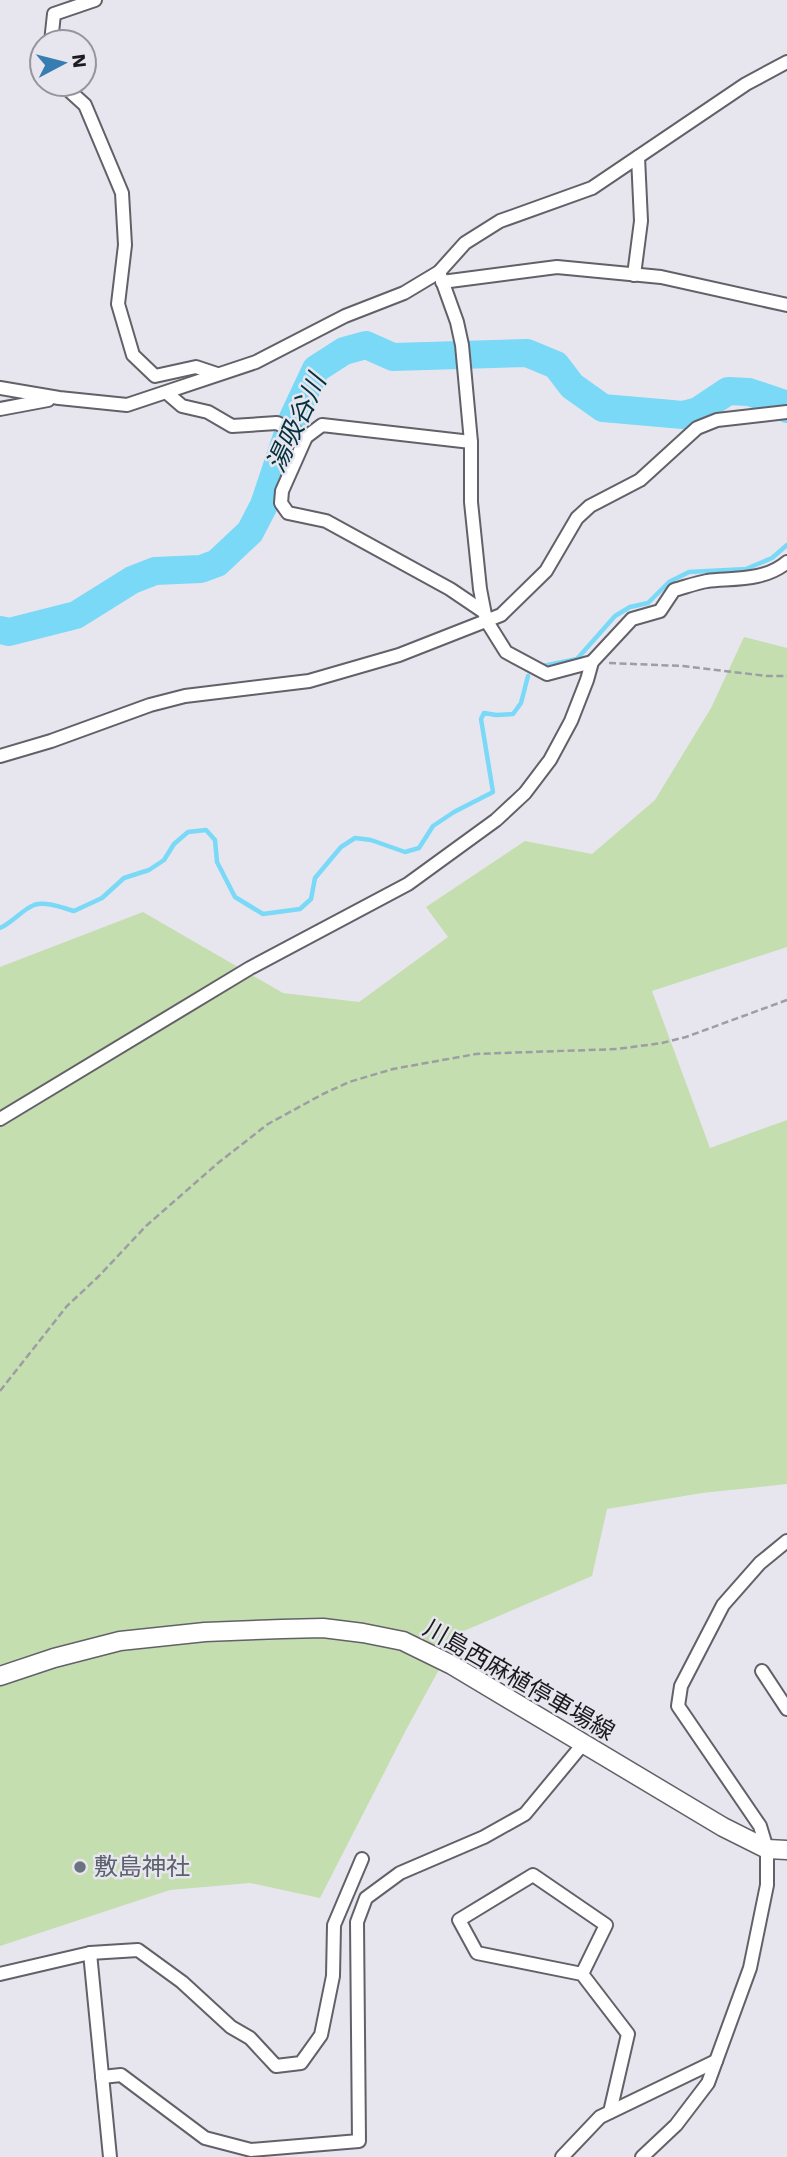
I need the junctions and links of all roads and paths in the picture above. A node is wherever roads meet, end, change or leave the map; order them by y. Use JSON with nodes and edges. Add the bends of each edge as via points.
{"nodes":[{"id":1,"x":95,"y":0,"type":"edge"},
{"id":2,"x":52,"y":28,"type":"edge"},
{"id":3,"x":787,"y":62,"type":"edge"},
{"id":4,"x":77,"y":98,"type":"edge"},
{"id":5,"x":638,"y":157,"type":"junction"},
{"id":6,"x":634,"y":275,"type":"junction"},
{"id":7,"x":440,"y":277,"type":"junction"},
{"id":8,"x":787,"y":305,"type":"edge"},
{"id":9,"x":217,"y":374,"type":"junction"},
{"id":10,"x":0,"y":388,"type":"edge"},
{"id":11,"x":167,"y":393,"type":"junction"},
{"id":12,"x":59,"y":398,"type":"junction"},
{"id":13,"x":0,"y":409,"type":"edge"},
{"id":14,"x":785,"y":412,"type":"edge"},
{"id":15,"x":301,"y":435,"type":"junction"},
{"id":16,"x":471,"y":442,"type":"junction"},
{"id":17,"x":787,"y":562,"type":"edge"},
{"id":18,"x":485,"y":616,"type":"junction"},
{"id":19,"x":592,"y":662,"type":"junction"},
{"id":20,"x":787,"y":676,"type":"edge"},
{"id":21,"x":0,"y":756,"type":"edge"},
{"id":22,"x":787,"y":1000,"type":"edge"},
{"id":23,"x":0,"y":1119,"type":"edge"},
{"id":24,"x":0,"y":1391,"type":"edge"},
{"id":25,"x":787,"y":1541,"type":"edge"},
{"id":26,"x":762,"y":1671,"type":"dead end"},
{"id":27,"x":0,"y":1676,"type":"edge"},
{"id":28,"x":787,"y":1709,"type":"edge"},
{"id":29,"x":583,"y":1744,"type":"junction"},
{"id":30,"x":767,"y":1849,"type":"junction"},
{"id":31,"x":787,"y":1850,"type":"edge"},
{"id":32,"x":362,"y":1858,"type":"dead end"},
{"id":33,"x":357,"y":1922,"type":"junction"},
{"id":34,"x":334,"y":1925,"type":"junction"},
{"id":35,"x":90,"y":1953,"type":"junction"},
{"id":36,"x":0,"y":1973,"type":"edge"},
{"id":37,"x":582,"y":1975,"type":"junction"},
{"id":38,"x":716,"y":2061,"type":"junction"},
{"id":39,"x":102,"y":2077,"type":"junction"},
{"id":40,"x":610,"y":2112,"type":"junction"},
{"id":41,"x":110,"y":2157,"type":"edge"},
{"id":42,"x":562,"y":2157,"type":"edge"},
{"id":43,"x":642,"y":2157,"type":"edge"}],
"edges":[{"from":1,"to":2,"type":"street","via":[[54,14]]},
{"from":3,"to":5,"type":"street"},
{"from":4,"to":9,"type":"street","via":[[85,105],[122,193],[125,245],[118,304],[133,355],[155,376],[196,367]]},
{"from":5,"to":6,"type":"street","via":[[641,221]]},
{"from":5,"to":7,"type":"street","via":[[592,188],[500,221],[465,243]]},
{"from":6,"to":7,"type":"street","via":[[557,267]]},
{"from":6,"to":8,"type":"street"},
{"from":7,"to":9,"type":"street","via":[[345,316],[256,362]]},
{"from":7,"to":16,"type":"street","via":[[462,345]]},
{"from":9,"to":11,"type":"street"},
{"from":10,"to":12,"type":"street"},
{"from":11,"to":12,"type":"street","via":[[127,405]]},
{"from":11,"to":15,"type":"street","via":[[181,406],[208,412],[232,426],[276,423]]},
{"from":12,"to":13,"type":"street"},
{"from":14,"to":18,"type":"street","via":[[717,420],[697,428],[640,480],[590,506],[577,518],[546,571],[501,615]]},
{"from":15,"to":16,"type":"street","via":[[322,425]]},
{"from":15,"to":18,"type":"street","via":[[282,491],[281,503],[288,513],[336,526],[450,589]]},
{"from":16,"to":18,"type":"street","via":[[471,502]]},
{"from":17,"to":19,"type":"street","via":[[739,580],[705,581],[674,590],[660,611],[632,619]]},
{"from":18,"to":19,"type":"street","via":[[506,652],[547,674]]},
{"from":18,"to":21,"type":"street","via":[[399,655],[309,681],[174,699]]},
{"from":19,"to":20,"type":"path"},
{"from":19,"to":23,"type":"street","via":[[550,760],[496,820],[408,884],[250,968]]},
{"from":22,"to":24,"type":"path","via":[[662,1043],[476,1054],[393,1069],[323,1094],[268,1124],[146,1226],[67,1306]]},
{"from":25,"to":30,"type":"street","via":[[760,1563],[723,1605],[681,1686],[678,1706],[760,1826]]},
{"from":26,"to":28,"type":"street"},
{"from":27,"to":29,"type":"main road","name":"川島西麻植停車場線","via":[[120,1641],[205,1632],[323,1628],[420,1648]]},
{"from":29,"to":30,"type":"main road","name":"川島西麻植停車場線"},
{"from":29,"to":33,"type":"street","via":[[525,1814],[400,1873],[366,1898]]},
{"from":30,"to":31,"type":"main road","name":"川島西麻植停車場線"},
{"from":30,"to":38,"type":"street","via":[[767,1885],[750,1968]]},
{"from":32,"to":34,"type":"street"},
{"from":33,"to":34,"type":"street"},
{"from":33,"to":39,"type":"street","via":[[359,2141],[251,2150],[205,2138],[121,2075]]},
{"from":34,"to":35,"type":"street","via":[[333,1976],[321,2035],[301,2063],[276,2066],[250,2038],[230,2027],[182,1982],[138,1950]]},
{"from":35,"to":36,"type":"street"},
{"from":35,"to":39,"type":"street"},
{"from":37,"to":37,"type":"street","via":[[606,1925],[533,1875],[459,1920],[477,1953]]},
{"from":37,"to":40,"type":"street","via":[[628,2035]]},
{"from":38,"to":40,"type":"street"},
{"from":38,"to":43,"type":"street","via":[[708,2083],[676,2125]]},
{"from":39,"to":41,"type":"street"},
{"from":40,"to":42,"type":"street"}]}
